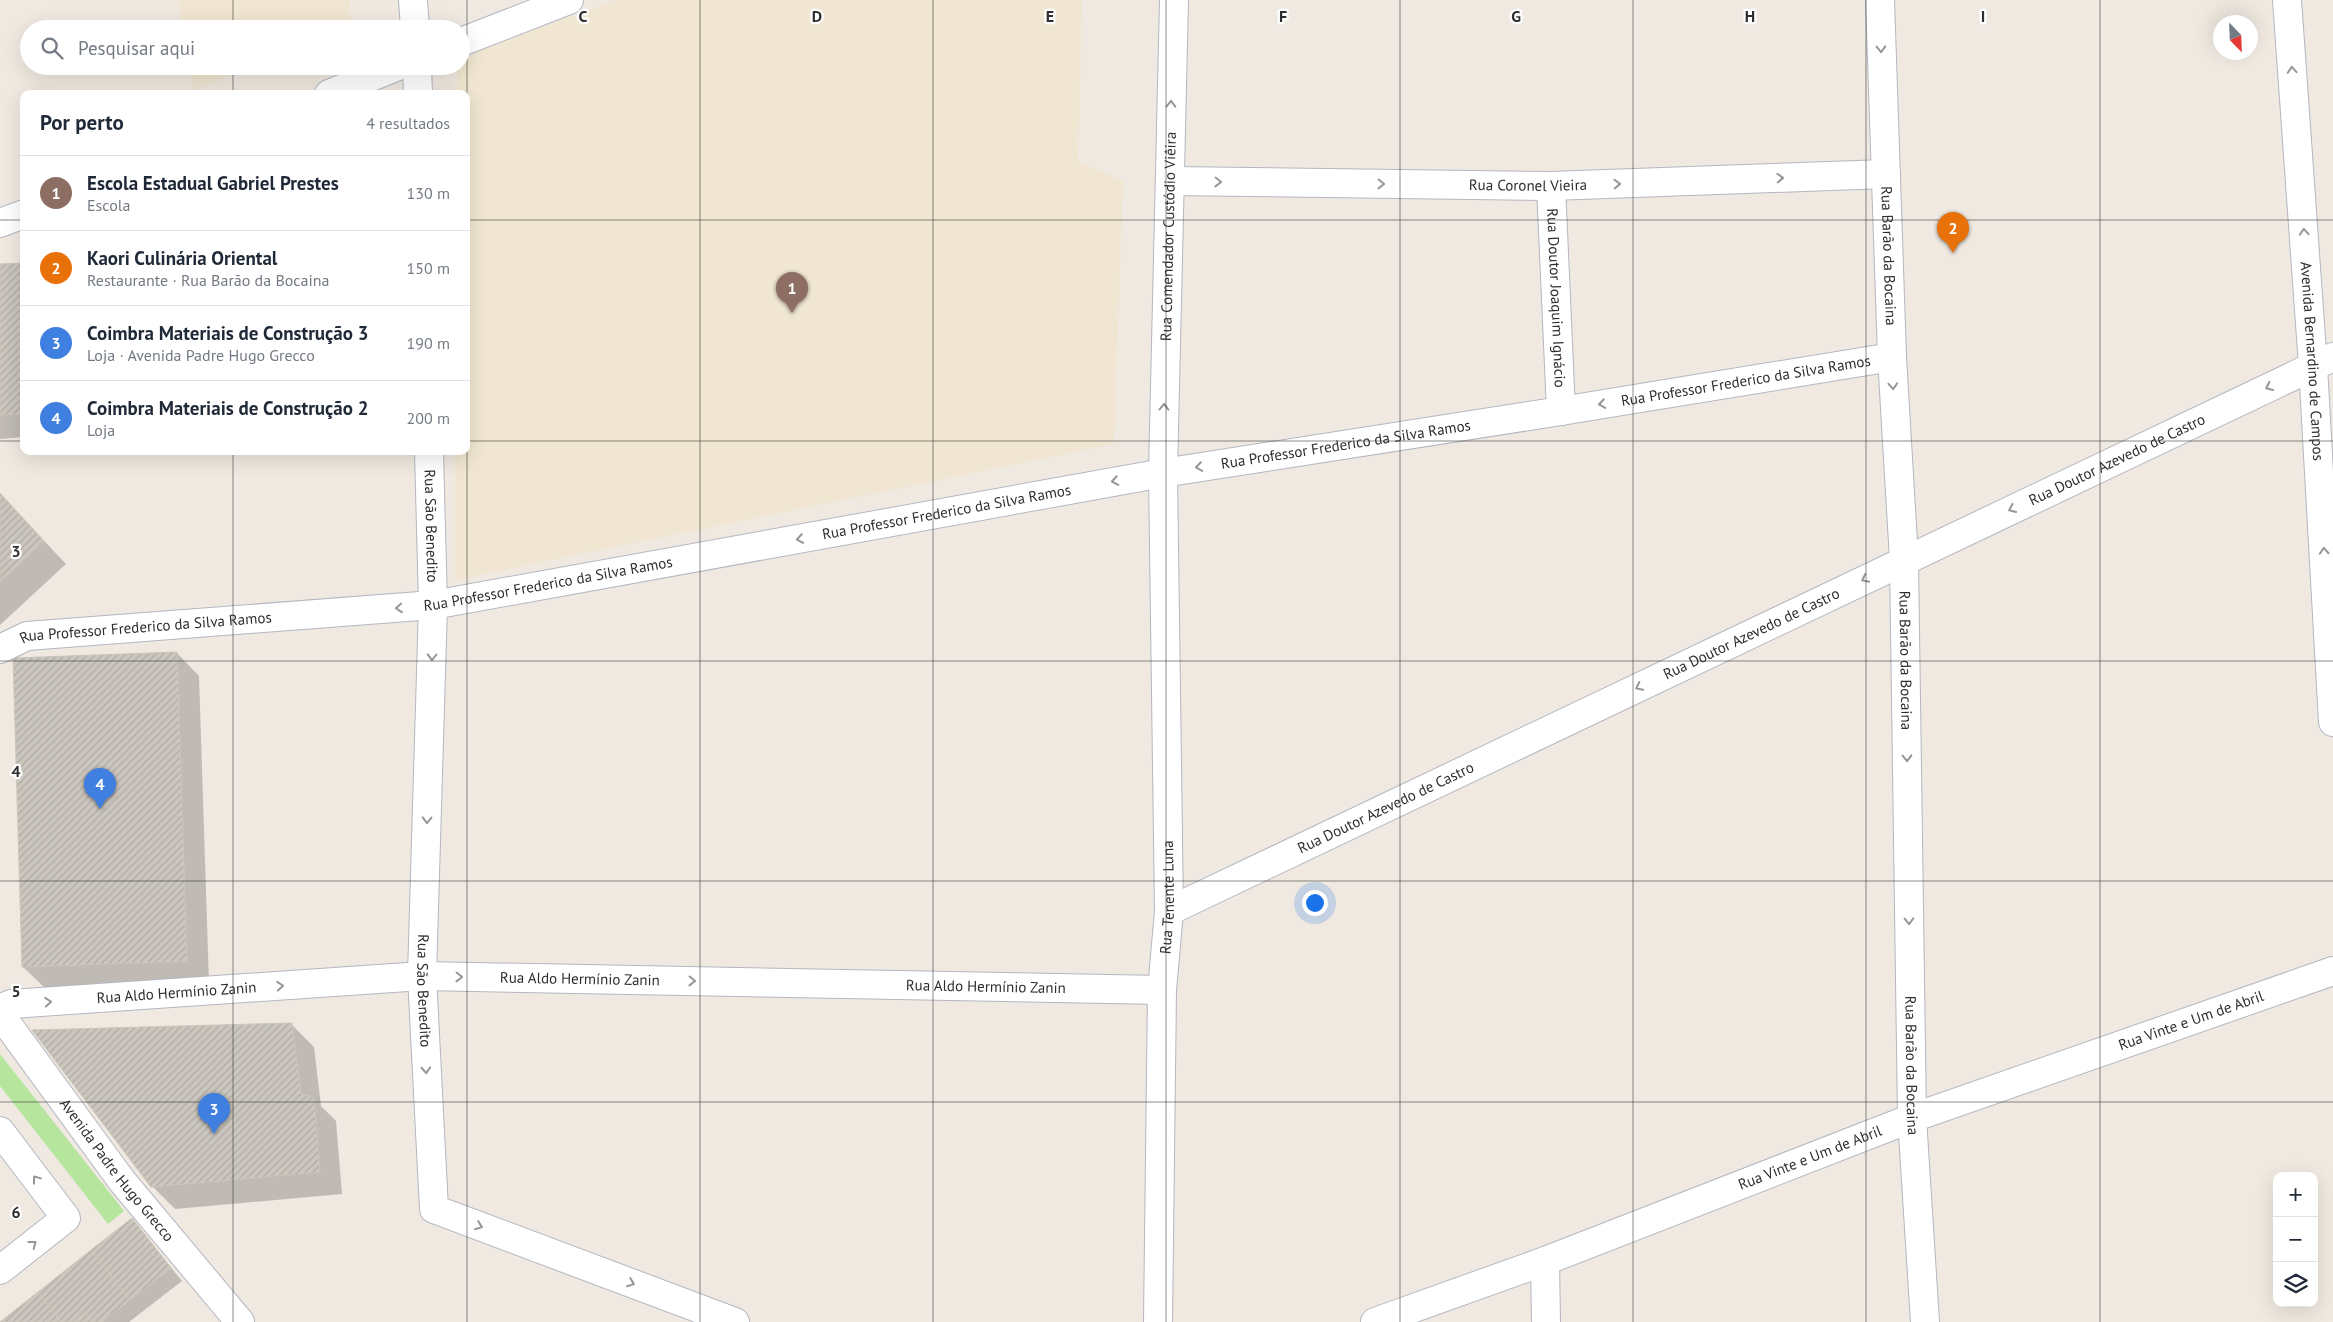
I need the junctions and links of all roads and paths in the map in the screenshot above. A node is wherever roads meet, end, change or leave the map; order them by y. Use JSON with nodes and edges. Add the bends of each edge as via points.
{"nodes":[{"id":1,"x":413,"y":0,"type":"edge"},
{"id":2,"x":569,"y":0,"type":"edge"},
{"id":3,"x":1174,"y":0,"type":"edge"},
{"id":4,"x":1880,"y":0,"type":"edge"},
{"id":5,"x":2286,"y":0,"type":"edge"},
{"id":6,"x":414,"y":20,"type":"edge"},
{"id":7,"x":470,"y":38,"type":"edge"},
{"id":8,"x":376,"y":75,"type":"edge"},
{"id":9,"x":418,"y":75,"type":"edge"},
{"id":10,"x":339,"y":90,"type":"edge"},
{"id":11,"x":418,"y":90,"type":"edge"},
{"id":12,"x":1886,"y":174,"type":"junction"},
{"id":13,"x":1170,"y":181,"type":"junction"},
{"id":14,"x":1551,"y":186,"type":"junction"},
{"id":15,"x":20,"y":216,"type":"edge"},
{"id":16,"x":0,"y":224,"type":"edge"},
{"id":17,"x":1892,"y":356,"type":"junction"},
{"id":18,"x":2323,"y":362,"type":"edge"},
{"id":19,"x":1561,"y":411,"type":"junction"},
{"id":20,"x":429,"y":455,"type":"edge"},
{"id":21,"x":1163,"y":473,"type":"junction"},
{"id":22,"x":1904,"y":560,"type":"junction"},
{"id":23,"x":433,"y":605,"type":"junction"},
{"id":24,"x":0,"y":649,"type":"edge"},
{"id":25,"x":2333,"y":722,"type":"edge"},
{"id":26,"x":1169,"y":911,"type":"junction"},
{"id":27,"x":2333,"y":972,"type":"edge"},
{"id":28,"x":422,"y":976,"type":"junction"},
{"id":29,"x":1162,"y":990,"type":"junction"},
{"id":30,"x":0,"y":1009,"type":"edge"},
{"id":31,"x":0,"y":1014,"type":"edge"},
{"id":32,"x":1912,"y":1118,"type":"junction"},
{"id":33,"x":0,"y":1131,"type":"edge"},
{"id":34,"x":1545,"y":1261,"type":"junction"},
{"id":35,"x":0,"y":1270,"type":"edge"},
{"id":36,"x":240,"y":1322,"type":"edge"},
{"id":37,"x":735,"y":1322,"type":"edge"},
{"id":38,"x":1158,"y":1322,"type":"edge"},
{"id":39,"x":1375,"y":1322,"type":"edge"},
{"id":40,"x":1546,"y":1322,"type":"edge"},
{"id":41,"x":1925,"y":1322,"type":"edge"}],
"edges":[{"from":1,"to":6,"type":"street"},
{"from":2,"to":7,"type":"street"},
{"from":13,"to":3,"type":"street","name":"Rua Comendador Custódio Viêira","one_way":true},
{"from":4,"to":12,"type":"street","name":"Rua Barão da Bocaina","one_way":true},
{"from":18,"to":5,"type":"street","name":"Avenida Bernardino de Campos","one_way":true},
{"from":8,"to":10,"type":"street"},
{"from":9,"to":11,"type":"street"},
{"from":14,"to":12,"type":"street","name":"Rua Coronel Vieira","one_way":true},
{"from":12,"to":17,"type":"street","name":"Rua Barão da Bocaina"},
{"from":13,"to":14,"type":"street","name":"Rua Coronel Vieira","one_way":true},
{"from":21,"to":13,"type":"street","name":"Rua Comendador Custódio Viêira","one_way":true},
{"from":14,"to":19,"type":"street","name":"Rua Doutor Joaquim Ignácio"},
{"from":15,"to":16,"type":"street"},
{"from":17,"to":19,"type":"street","name":"Rua Professor Frederico da Silva Ramos","one_way":true},
{"from":17,"to":22,"type":"street","name":"Rua Barão da Bocaina","one_way":true},
{"from":18,"to":22,"type":"street","name":"Rua Doutor Azevedo de Castro","one_way":true},
{"from":25,"to":18,"type":"street","name":"Avenida Bernardino de Campos","one_way":true},
{"from":19,"to":21,"type":"street","name":"Rua Professor Frederico da Silva Ramos","one_way":true},
{"from":20,"to":23,"type":"street","name":"Rua São Benedito"},
{"from":21,"to":23,"type":"street","name":"Rua Professor Frederico da Silva Ramos","one_way":true},
{"from":21,"to":26,"type":"street","name":"Rua Tenente Luna"},
{"from":22,"to":26,"type":"street","name":"Rua Doutor Azevedo de Castro","one_way":true},
{"from":22,"to":32,"type":"street","name":"Rua Barão da Bocaina","one_way":true},
{"from":23,"to":24,"type":"street","name":"Rua Professor Frederico da Silva Ramos","one_way":true,"via":[[27,636]]},
{"from":23,"to":28,"type":"street","name":"Rua São Benedito","one_way":true},
{"from":26,"to":29,"type":"street","name":"Rua Tenente Luna"},
{"from":27,"to":32,"type":"street","name":"Rua Vinte e Um de Abril"},
{"from":28,"to":29,"type":"street","name":"Rua Aldo Hermínio Zanin","one_way":true},
{"from":30,"to":28,"type":"street","name":"Rua Aldo Hermínio Zanin","one_way":true,"via":[[11,1004]]},
{"from":28,"to":37,"type":"street","name":"Rua São Benedito","one_way":true,"via":[[434,1209]]},
{"from":29,"to":38,"type":"street","name":"Rua Tenente Luna"},
{"from":31,"to":36,"type":"street","name":"Avenida Padre Hugo Grecco","via":[[122,1181]]},
{"from":32,"to":34,"type":"street","name":"Rua Vinte e Um de Abril"},
{"from":32,"to":41,"type":"street","name":"Rua Barão da Bocaina"},
{"from":35,"to":33,"type":"street","one_way":true,"via":[[66,1218]]},
{"from":34,"to":39,"type":"street","name":"Rua Vinte e Um de Abril"},
{"from":34,"to":40,"type":"street"}]}
